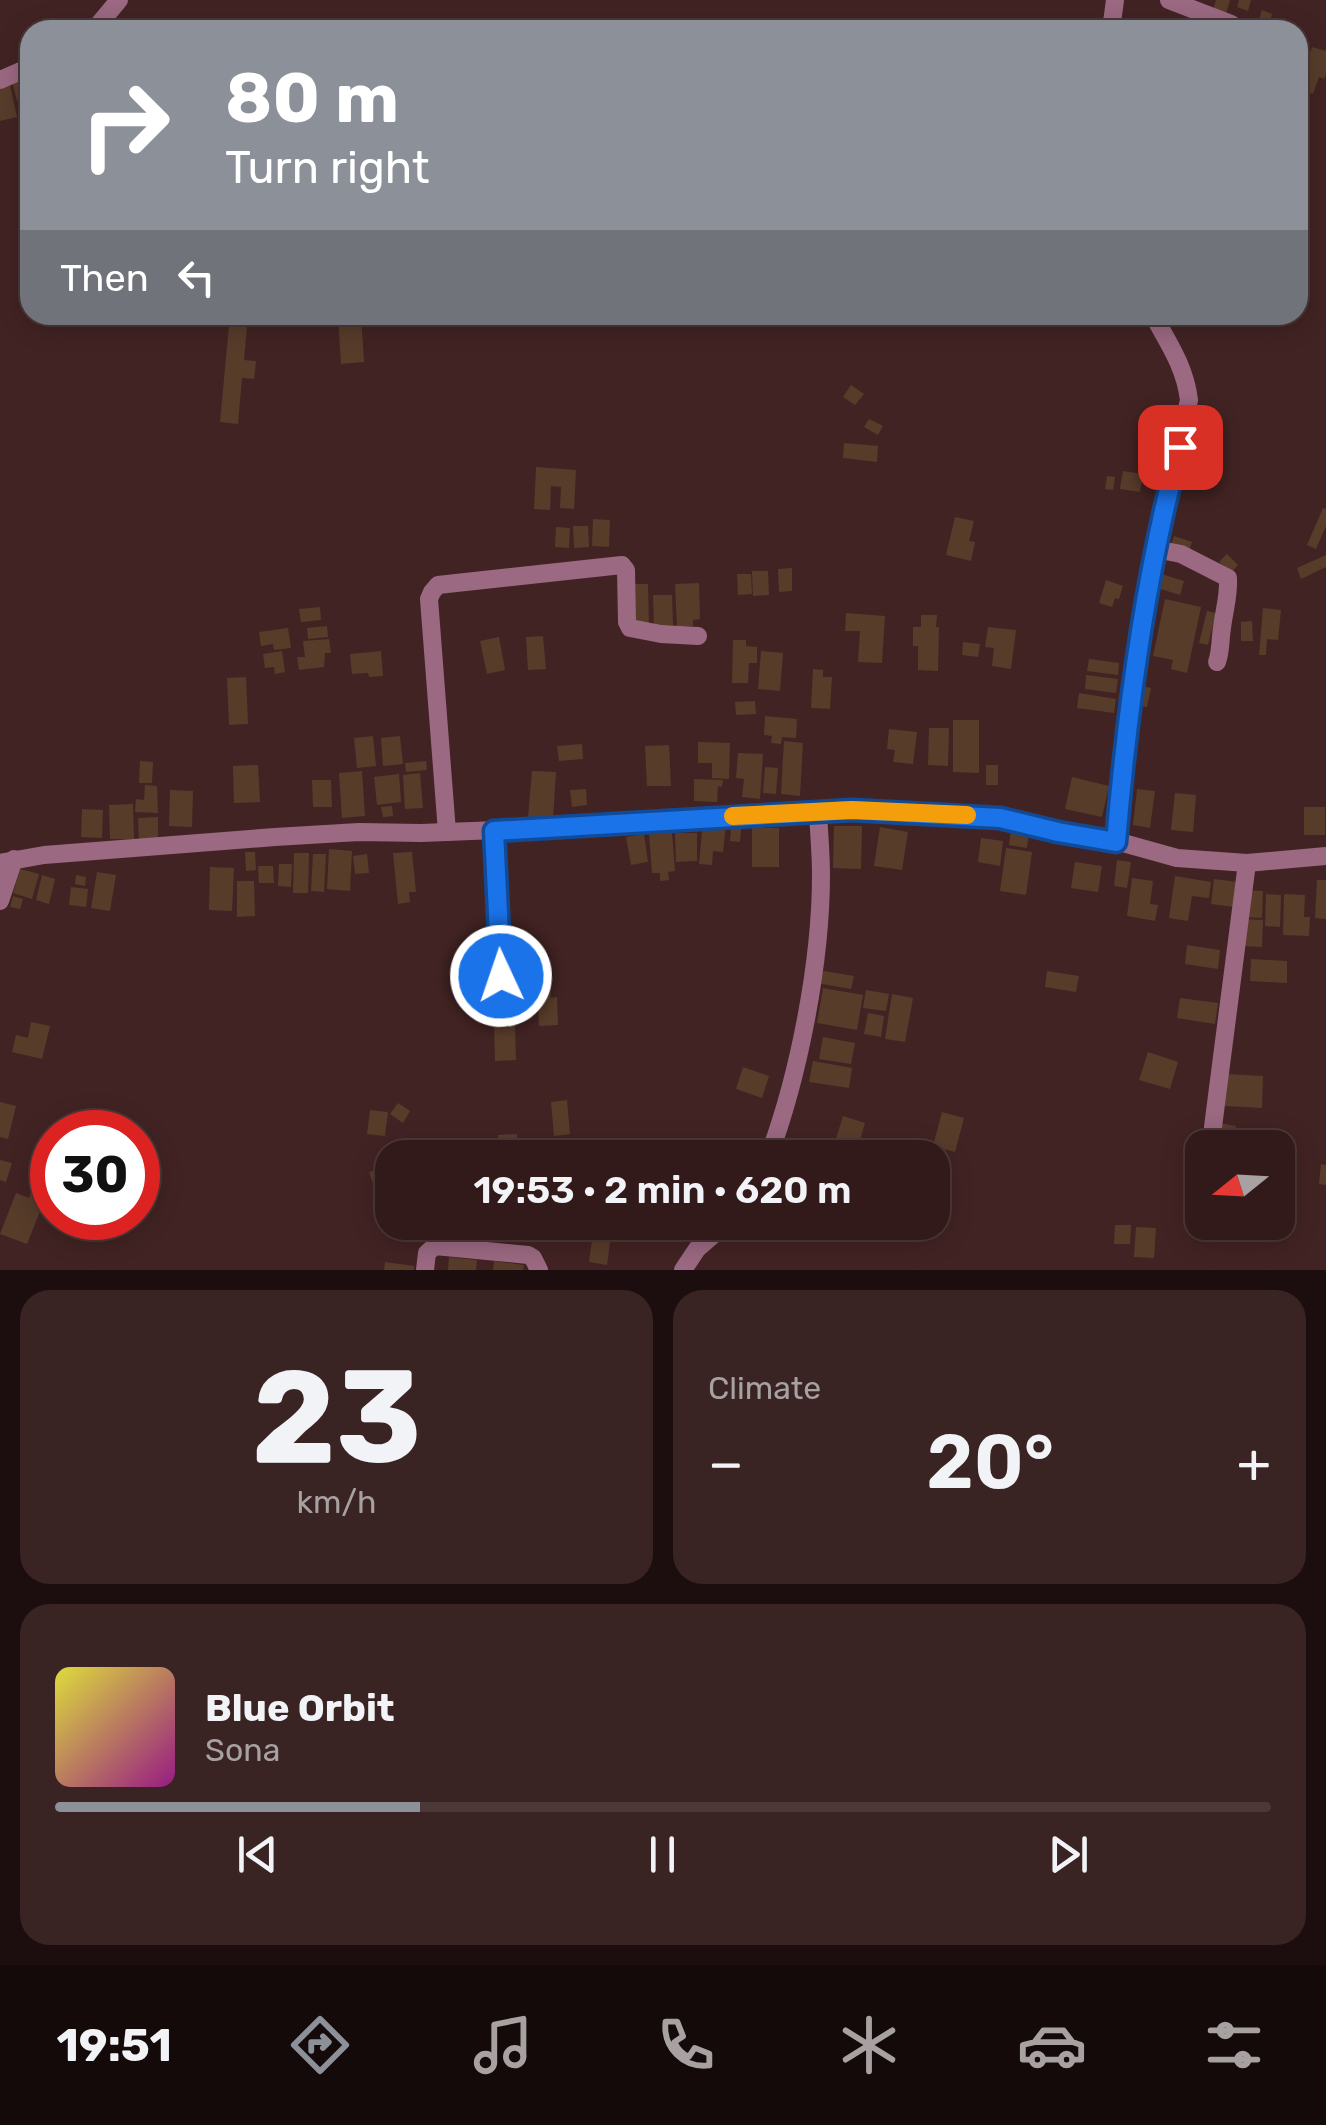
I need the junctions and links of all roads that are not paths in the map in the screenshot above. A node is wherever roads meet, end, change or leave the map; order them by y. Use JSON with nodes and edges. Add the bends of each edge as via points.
{"nodes":[{"id":1,"x":119,"y":0,"type":"edge"},
{"id":2,"x":1169,"y":0,"type":"edge"},
{"id":3,"x":102,"y":20,"type":"edge"},
{"id":4,"x":1221,"y":20,"type":"edge"},
{"id":5,"x":1159,"y":325,"type":"edge"},
{"id":6,"x":1156,"y":549,"type":"junction"},
{"id":7,"x":698,"y":636,"type":"dead end"},
{"id":8,"x":1217,"y":662,"type":"dead end"},
{"id":9,"x":818,"y":812,"type":"junction"},
{"id":10,"x":494,"y":831,"type":"junction"},
{"id":11,"x":447,"y":832,"type":"junction"},
{"id":12,"x":1116,"y":842,"type":"junction"},
{"id":13,"x":1326,"y":856,"type":"edge"},
{"id":14,"x":7,"y":861,"type":"edge"},
{"id":15,"x":1247,"y":862,"type":"junction"},
{"id":16,"x":0,"y":900,"type":"edge"},
{"id":17,"x":503,"y":1012,"type":"dead end"},
{"id":18,"x":1212,"y":1127,"type":"dead end"},
{"id":19,"x":775,"y":1140,"type":"edge"},
{"id":20,"x":707,"y":1240,"type":"edge"},
{"id":21,"x":425,"y":1270,"type":"edge"},
{"id":22,"x":539,"y":1270,"type":"edge"},
{"id":23,"x":683,"y":1270,"type":"edge"}],
"edges":[{"from":1,"to":3,"type":"street"},
{"from":2,"to":4,"type":"street"},
{"from":5,"to":6,"type":"street","via":[[1178,356],[1189,400]]},
{"from":6,"to":8,"type":"street","via":[[1182,554],[1228,578]]},
{"from":6,"to":12,"type":"street"},
{"from":7,"to":11,"type":"street","via":[[630,628],[622,565],[438,585],[429,599]]},
{"from":9,"to":10,"type":"street"},
{"from":9,"to":12,"type":"street","via":[[1000,818]]},
{"from":9,"to":19,"type":"street","via":[[818,930],[799,1050]]},
{"from":10,"to":11,"type":"street"},
{"from":10,"to":17,"type":"street"},
{"from":11,"to":14,"type":"street","via":[[309,835]]},
{"from":12,"to":15,"type":"street","via":[[1178,858]]},
{"from":13,"to":15,"type":"street"},
{"from":14,"to":16,"type":"street"},
{"from":15,"to":18,"type":"street"},
{"from":20,"to":23,"type":"street"},
{"from":21,"to":22,"type":"street","via":[[435,1246],[528,1256]]}]}
